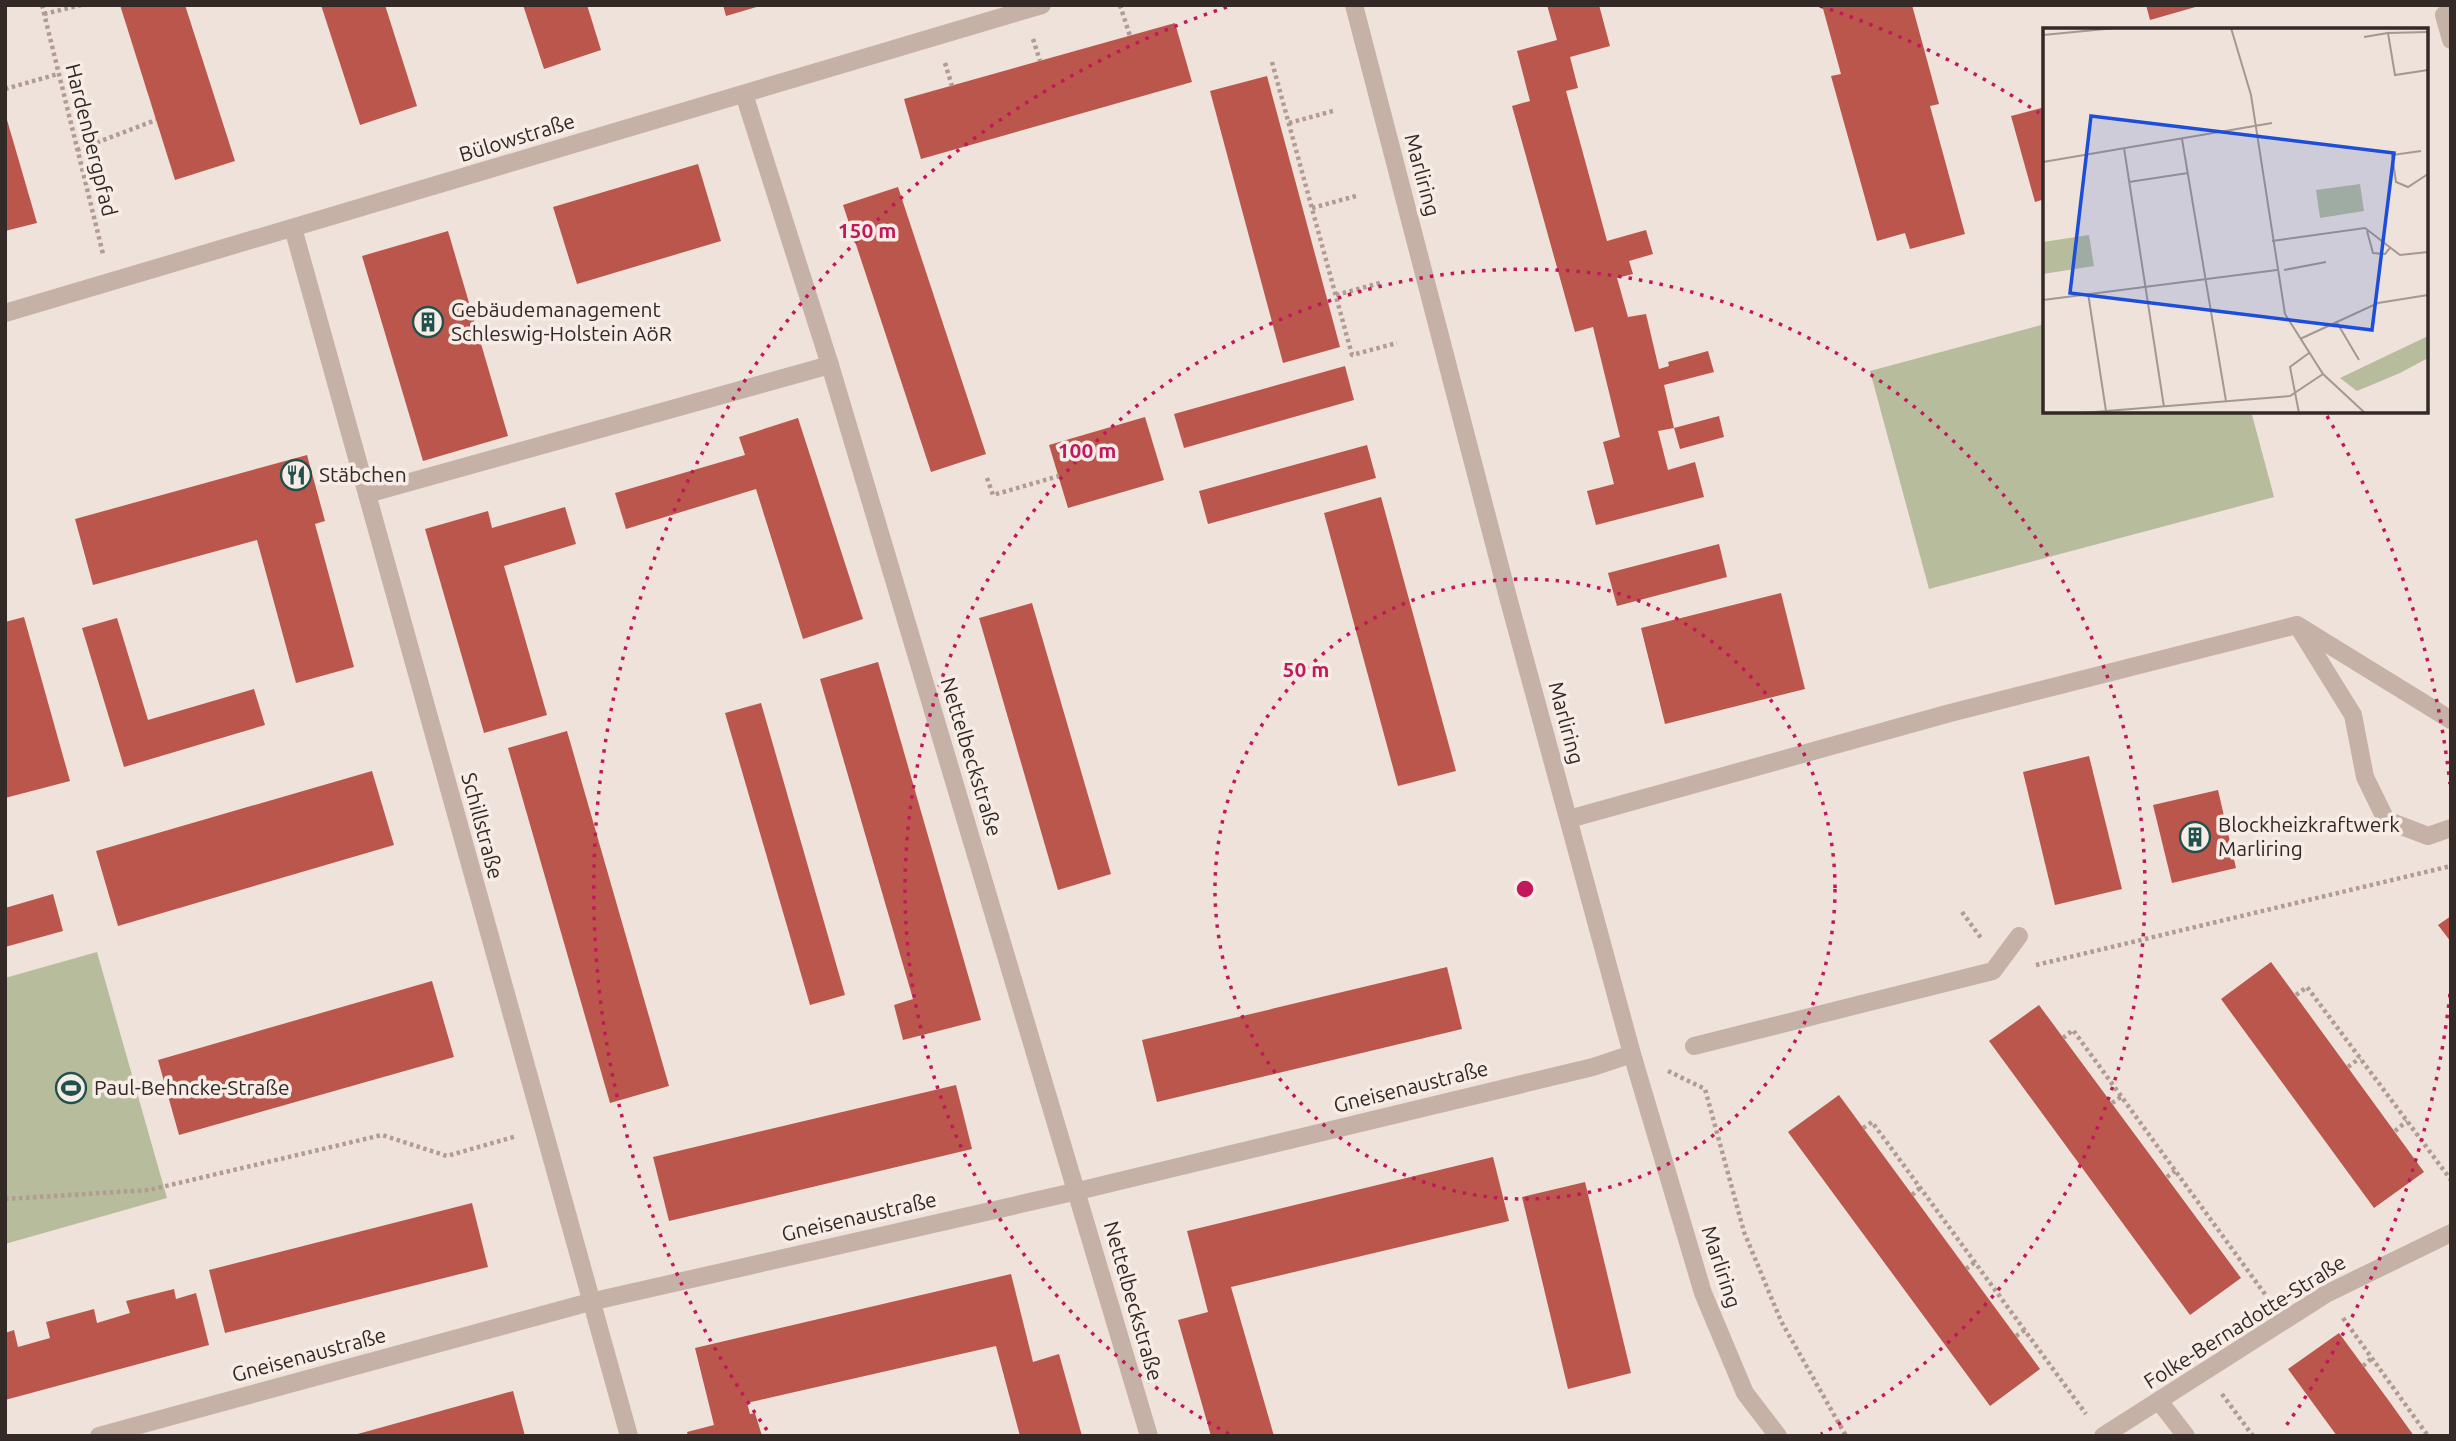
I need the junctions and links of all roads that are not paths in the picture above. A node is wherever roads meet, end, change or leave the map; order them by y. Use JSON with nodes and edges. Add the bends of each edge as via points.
{"nodes":[{"id":1,"x":1042,"y":5,"type":"edge"},
{"id":2,"x":1354,"y":5,"type":"edge"},
{"id":3,"x":2451,"y":13,"type":"edge"},
{"id":4,"x":2451,"y":40,"type":"edge"},
{"id":5,"x":744,"y":94,"type":"junction"},
{"id":6,"x":293,"y":228,"type":"junction"},
{"id":7,"x":5,"y":313,"type":"edge"},
{"id":8,"x":830,"y":365,"type":"junction"},
{"id":9,"x":367,"y":494,"type":"junction"},
{"id":10,"x":2297,"y":625,"type":"junction"},
{"id":11,"x":2451,"y":719,"type":"edge"},
{"id":12,"x":1569,"y":819,"type":"junction"},
{"id":13,"x":2451,"y":828,"type":"edge"},
{"id":14,"x":2019,"y":936,"type":"dead end"},
{"id":15,"x":1694,"y":1046,"type":"dead end"},
{"id":16,"x":1632,"y":1054,"type":"junction"},
{"id":17,"x":1078,"y":1191,"type":"junction"},
{"id":18,"x":2451,"y":1233,"type":"edge"},
{"id":19,"x":590,"y":1302,"type":"junction"},
{"id":20,"x":2160,"y":1401,"type":"junction"},
{"id":21,"x":149,"y":1429,"type":"edge"},
{"id":22,"x":99,"y":1436,"type":"edge"},
{"id":23,"x":629,"y":1436,"type":"edge"},
{"id":24,"x":1149,"y":1436,"type":"edge"},
{"id":25,"x":1778,"y":1436,"type":"edge"},
{"id":26,"x":2103,"y":1436,"type":"edge"},
{"id":27,"x":2186,"y":1436,"type":"edge"}],
"edges":[{"from":1,"to":5,"type":"street","name":"Bülowstraße"},
{"from":2,"to":12,"type":"street","name":"Marliring"},
{"from":3,"to":4,"type":"street","via":[[2444,15]]},
{"from":5,"to":6,"type":"street","name":"Bülowstraße"},
{"from":5,"to":8,"type":"street","name":"Nettelbeckstraße"},
{"from":6,"to":7,"type":"street","name":"Bülowstraße"},
{"from":6,"to":9,"type":"street","name":"Schillstraße"},
{"from":8,"to":9,"type":"street"},
{"from":8,"to":17,"type":"street","name":"Nettelbeckstraße"},
{"from":9,"to":19,"type":"street","name":"Schillstraße"},
{"from":10,"to":11,"type":"street"},
{"from":10,"to":12,"type":"street","via":[[1937,716]]},
{"from":10,"to":13,"type":"street","via":[[2353,715],[2365,777],[2386,820],[2428,836]]},
{"from":12,"to":16,"type":"street","name":"Marliring"},
{"from":14,"to":15,"type":"street","via":[[1993,971]]},
{"from":16,"to":17,"type":"street","name":"Gneisenaustraße"},
{"from":16,"to":25,"type":"street","name":"Marliring","via":[[1703,1293],[1745,1393]]},
{"from":17,"to":19,"type":"street","name":"Gneisenaustraße"},
{"from":17,"to":24,"type":"street","name":"Nettelbeckstraße"},
{"from":18,"to":20,"type":"street","name":"Folke-Bernadotte-Straße","via":[[2326,1294]]},
{"from":19,"to":21,"type":"street","name":"Gneisenaustraße"},
{"from":19,"to":23,"type":"street","name":"Schillstraße"},
{"from":20,"to":26,"type":"street","name":"Folke-Bernadotte-Straße"},
{"from":20,"to":27,"type":"street"},
{"from":21,"to":22,"type":"street","name":"Gneisenaustraße"}]}
